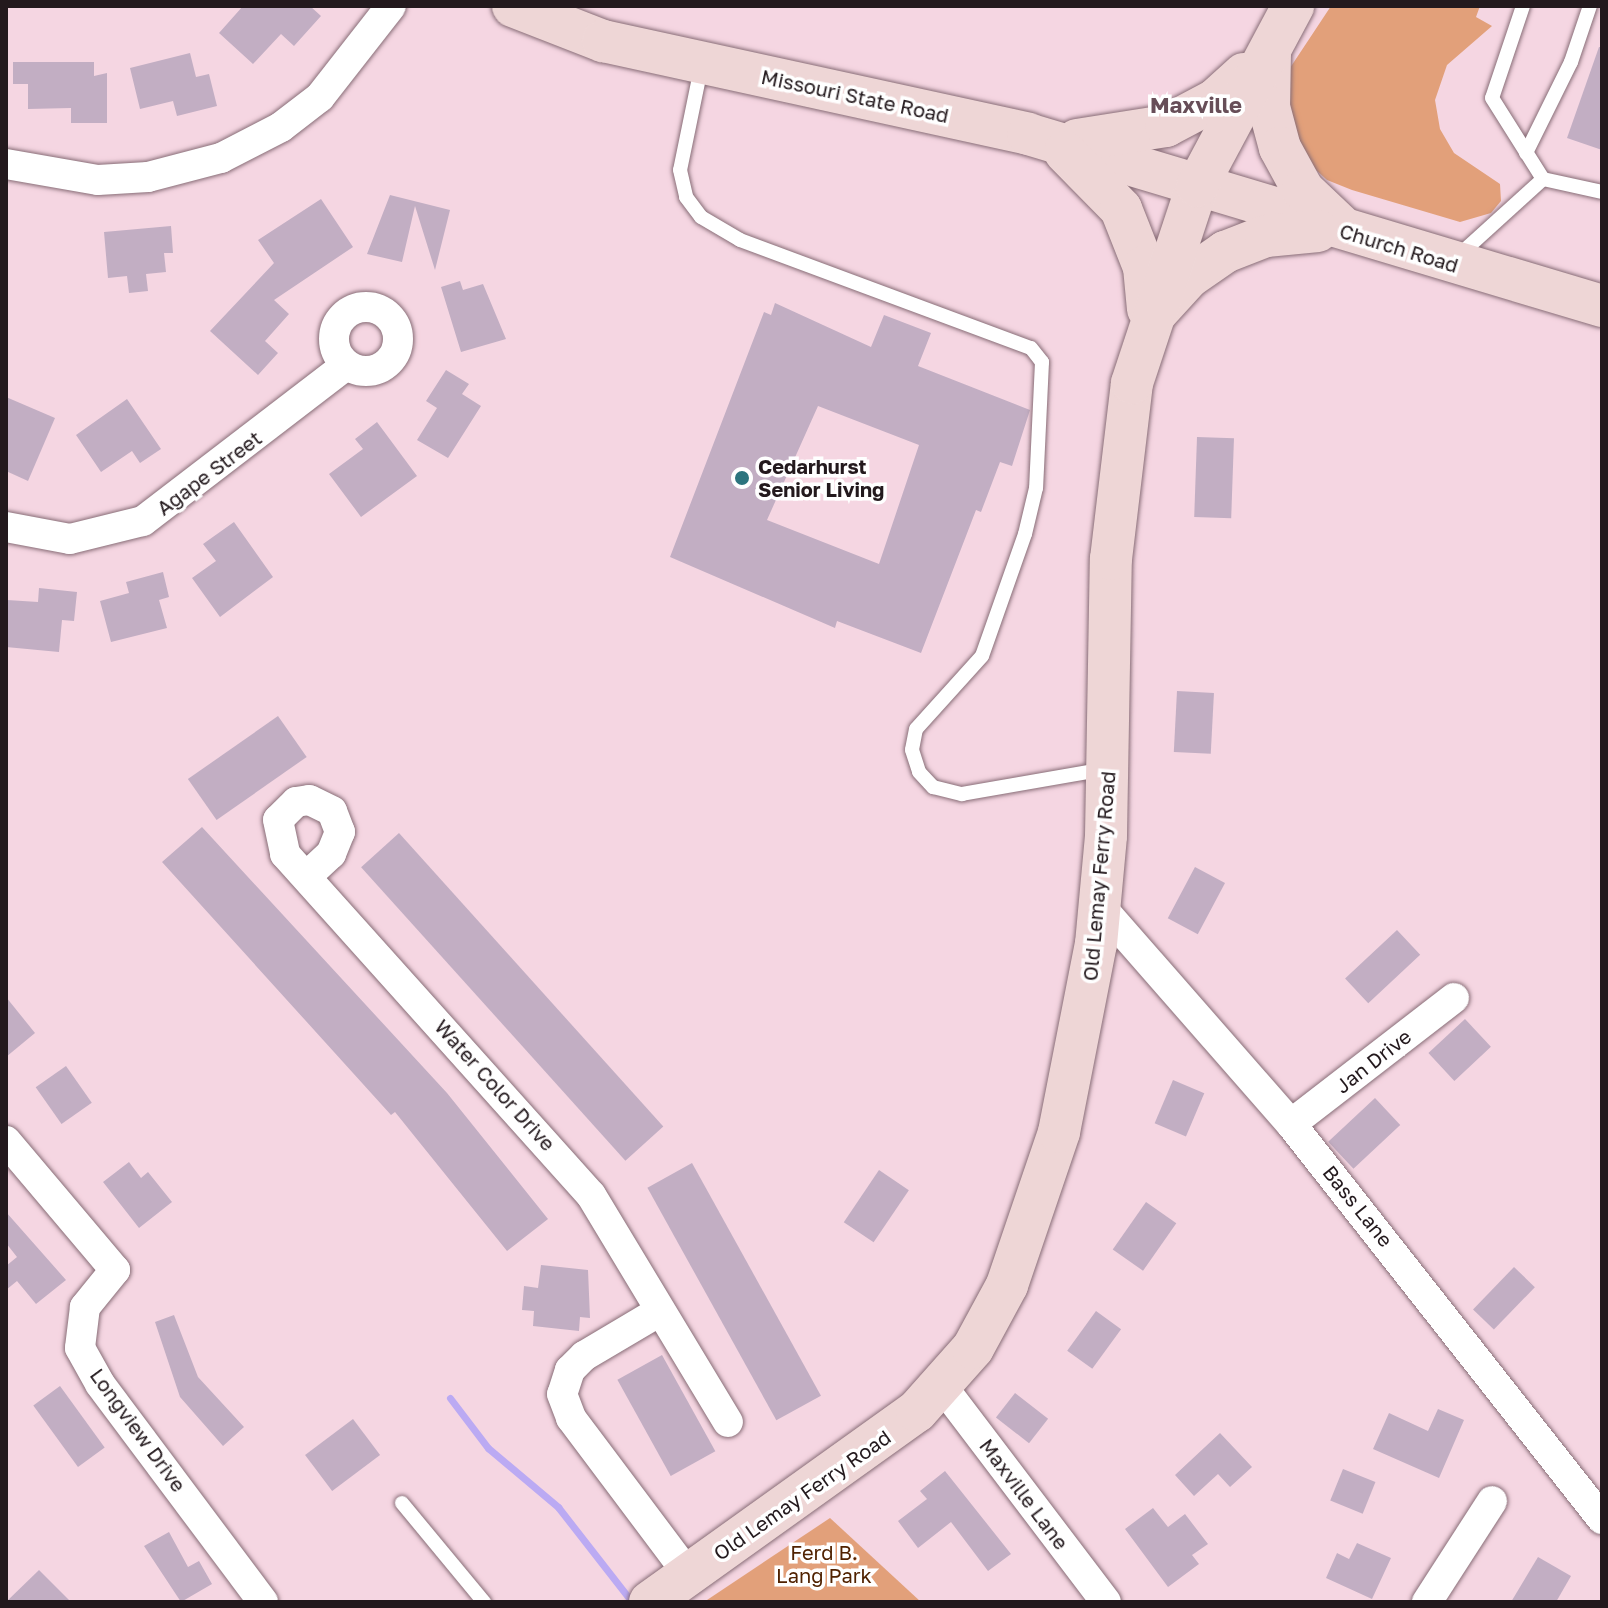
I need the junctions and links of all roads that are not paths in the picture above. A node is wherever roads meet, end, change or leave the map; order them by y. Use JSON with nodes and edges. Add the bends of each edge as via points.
{"nodes":[{"id":1,"x":391,"y":6,"type":"edge"},
{"id":2,"x":513,"y":6,"type":"edge"},
{"id":3,"x":1523,"y":6,"type":"edge"},
{"id":4,"x":1590,"y":6,"type":"edge"},
{"id":5,"x":1283,"y":23,"type":"edge"},
{"id":6,"x":702,"y":63,"type":"junction"},
{"id":7,"x":1028,"y":134,"type":"junction"},
{"id":8,"x":1526,"y":153,"type":"junction"},
{"id":9,"x":6,"y":164,"type":"edge"},
{"id":10,"x":1543,"y":179,"type":"junction"},
{"id":11,"x":1197,"y":186,"type":"junction"},
{"id":12,"x":1602,"y":192,"type":"edge"},
{"id":13,"x":1354,"y":235,"type":"junction"},
{"id":14,"x":1450,"y":263,"type":"junction"},
{"id":15,"x":1602,"y":306,"type":"edge"},
{"id":16,"x":1147,"y":328,"type":"junction"},
{"id":17,"x":346,"y":365,"type":"dead end"},
{"id":18,"x":6,"y":527,"type":"edge"},
{"id":19,"x":1108,"y":769,"type":"junction"},
{"id":20,"x":307,"y":876,"type":"dead end"},
{"id":21,"x":1100,"y":906,"type":"junction"},
{"id":22,"x":1454,"y":998,"type":"dead end"},
{"id":23,"x":1291,"y":1124,"type":"junction"},
{"id":24,"x":6,"y":1141,"type":"edge"},
{"id":25,"x":660,"y":1311,"type":"junction"},
{"id":26,"x":942,"y":1386,"type":"junction"},
{"id":27,"x":728,"y":1422,"type":"dead end"},
{"id":28,"x":1492,"y":1501,"type":"dead end"},
{"id":29,"x":402,"y":1503,"type":"dead end"},
{"id":30,"x":1602,"y":1519,"type":"edge"},
{"id":31,"x":688,"y":1574,"type":"junction"},
{"id":32,"x":263,"y":1602,"type":"edge"},
{"id":33,"x":484,"y":1602,"type":"edge"},
{"id":34,"x":650,"y":1602,"type":"edge"},
{"id":35,"x":1106,"y":1602,"type":"edge"},
{"id":36,"x":1427,"y":1602,"type":"edge"}],
"edges":[{"from":1,"to":9,"type":"street","via":[[320,97],[281,127],[221,158],[148,177],[98,180]]},
{"from":2,"to":6,"type":"main road","name":"Missouri State Road","via":[[603,41]]},
{"from":3,"to":8,"type":"lane","via":[[1492,98]]},
{"from":4,"to":8,"type":"lane","via":[[1571,62]]},
{"from":5,"to":7,"type":"main road","via":[[1236,83],[1166,126],[1111,139]]},
{"from":5,"to":11,"type":"main road","name":"Old Lemay Ferry Road"},
{"from":5,"to":13,"type":"main road","via":[[1267,84],[1280,148],[1303,190]]},
{"from":6,"to":7,"type":"main road","name":"Missouri State Road"},
{"from":6,"to":19,"type":"lane","via":[[680,170],[686,197],[701,217],[740,240],[1031,348],[1042,362],[1038,473],[1025,534],[982,656],[916,729],[912,750],[919,772],[933,787],[962,794]]},
{"from":7,"to":11,"type":"main road","name":"Missouri State Road"},
{"from":7,"to":16,"type":"main road","via":[[1081,163],[1121,209],[1144,267]]},
{"from":8,"to":10,"type":"lane"},
{"from":10,"to":12,"type":"lane"},
{"from":10,"to":14,"type":"lane"},
{"from":11,"to":13,"type":"main road","name":"Church Road"},
{"from":11,"to":16,"type":"main road","name":"Old Lemay Ferry Road"},
{"from":13,"to":14,"type":"main road","name":"Church Road"},
{"from":13,"to":16,"type":"main road","via":[[1288,232],[1225,252],[1181,285]]},
{"from":14,"to":15,"type":"main road","name":"Church Road"},
{"from":16,"to":19,"type":"main road","name":"Old Lemay Ferry Road","via":[[1118,472]]},
{"from":17,"to":18,"type":"street","name":"Agape Street","via":[[143,521],[70,539]]},
{"from":19,"to":21,"type":"main road","name":"Old Lemay Ferry Road"},
{"from":20,"to":25,"type":"street","name":"Water Color Drive","via":[[591,1195]]},
{"from":21,"to":23,"type":"street","name":"Bass Lane"},
{"from":21,"to":26,"type":"main road","name":"Old Lemay Ferry Road","via":[[1081,1035],[1041,1191],[997,1305]]},
{"from":22,"to":23,"type":"street","name":"Jan Drive"},
{"from":23,"to":30,"type":"street","name":"Bass Lane"},
{"from":24,"to":32,"type":"street","name":"Longview Drive","via":[[115,1270],[85,1307],[80,1348],[100,1384]]},
{"from":25,"to":27,"type":"street","name":"Water Color Drive"},
{"from":25,"to":31,"type":"street","via":[[584,1356],[570,1370],[562,1394],[571,1418]]},
{"from":26,"to":31,"type":"main road","name":"Old Lemay Ferry Road","via":[[860,1458]]},
{"from":26,"to":35,"type":"street","name":"Maxville Lane"},
{"from":28,"to":36,"type":"street"},
{"from":29,"to":33,"type":"lane"},
{"from":31,"to":34,"type":"main road","name":"Old Lemay Ferry Road"}]}
